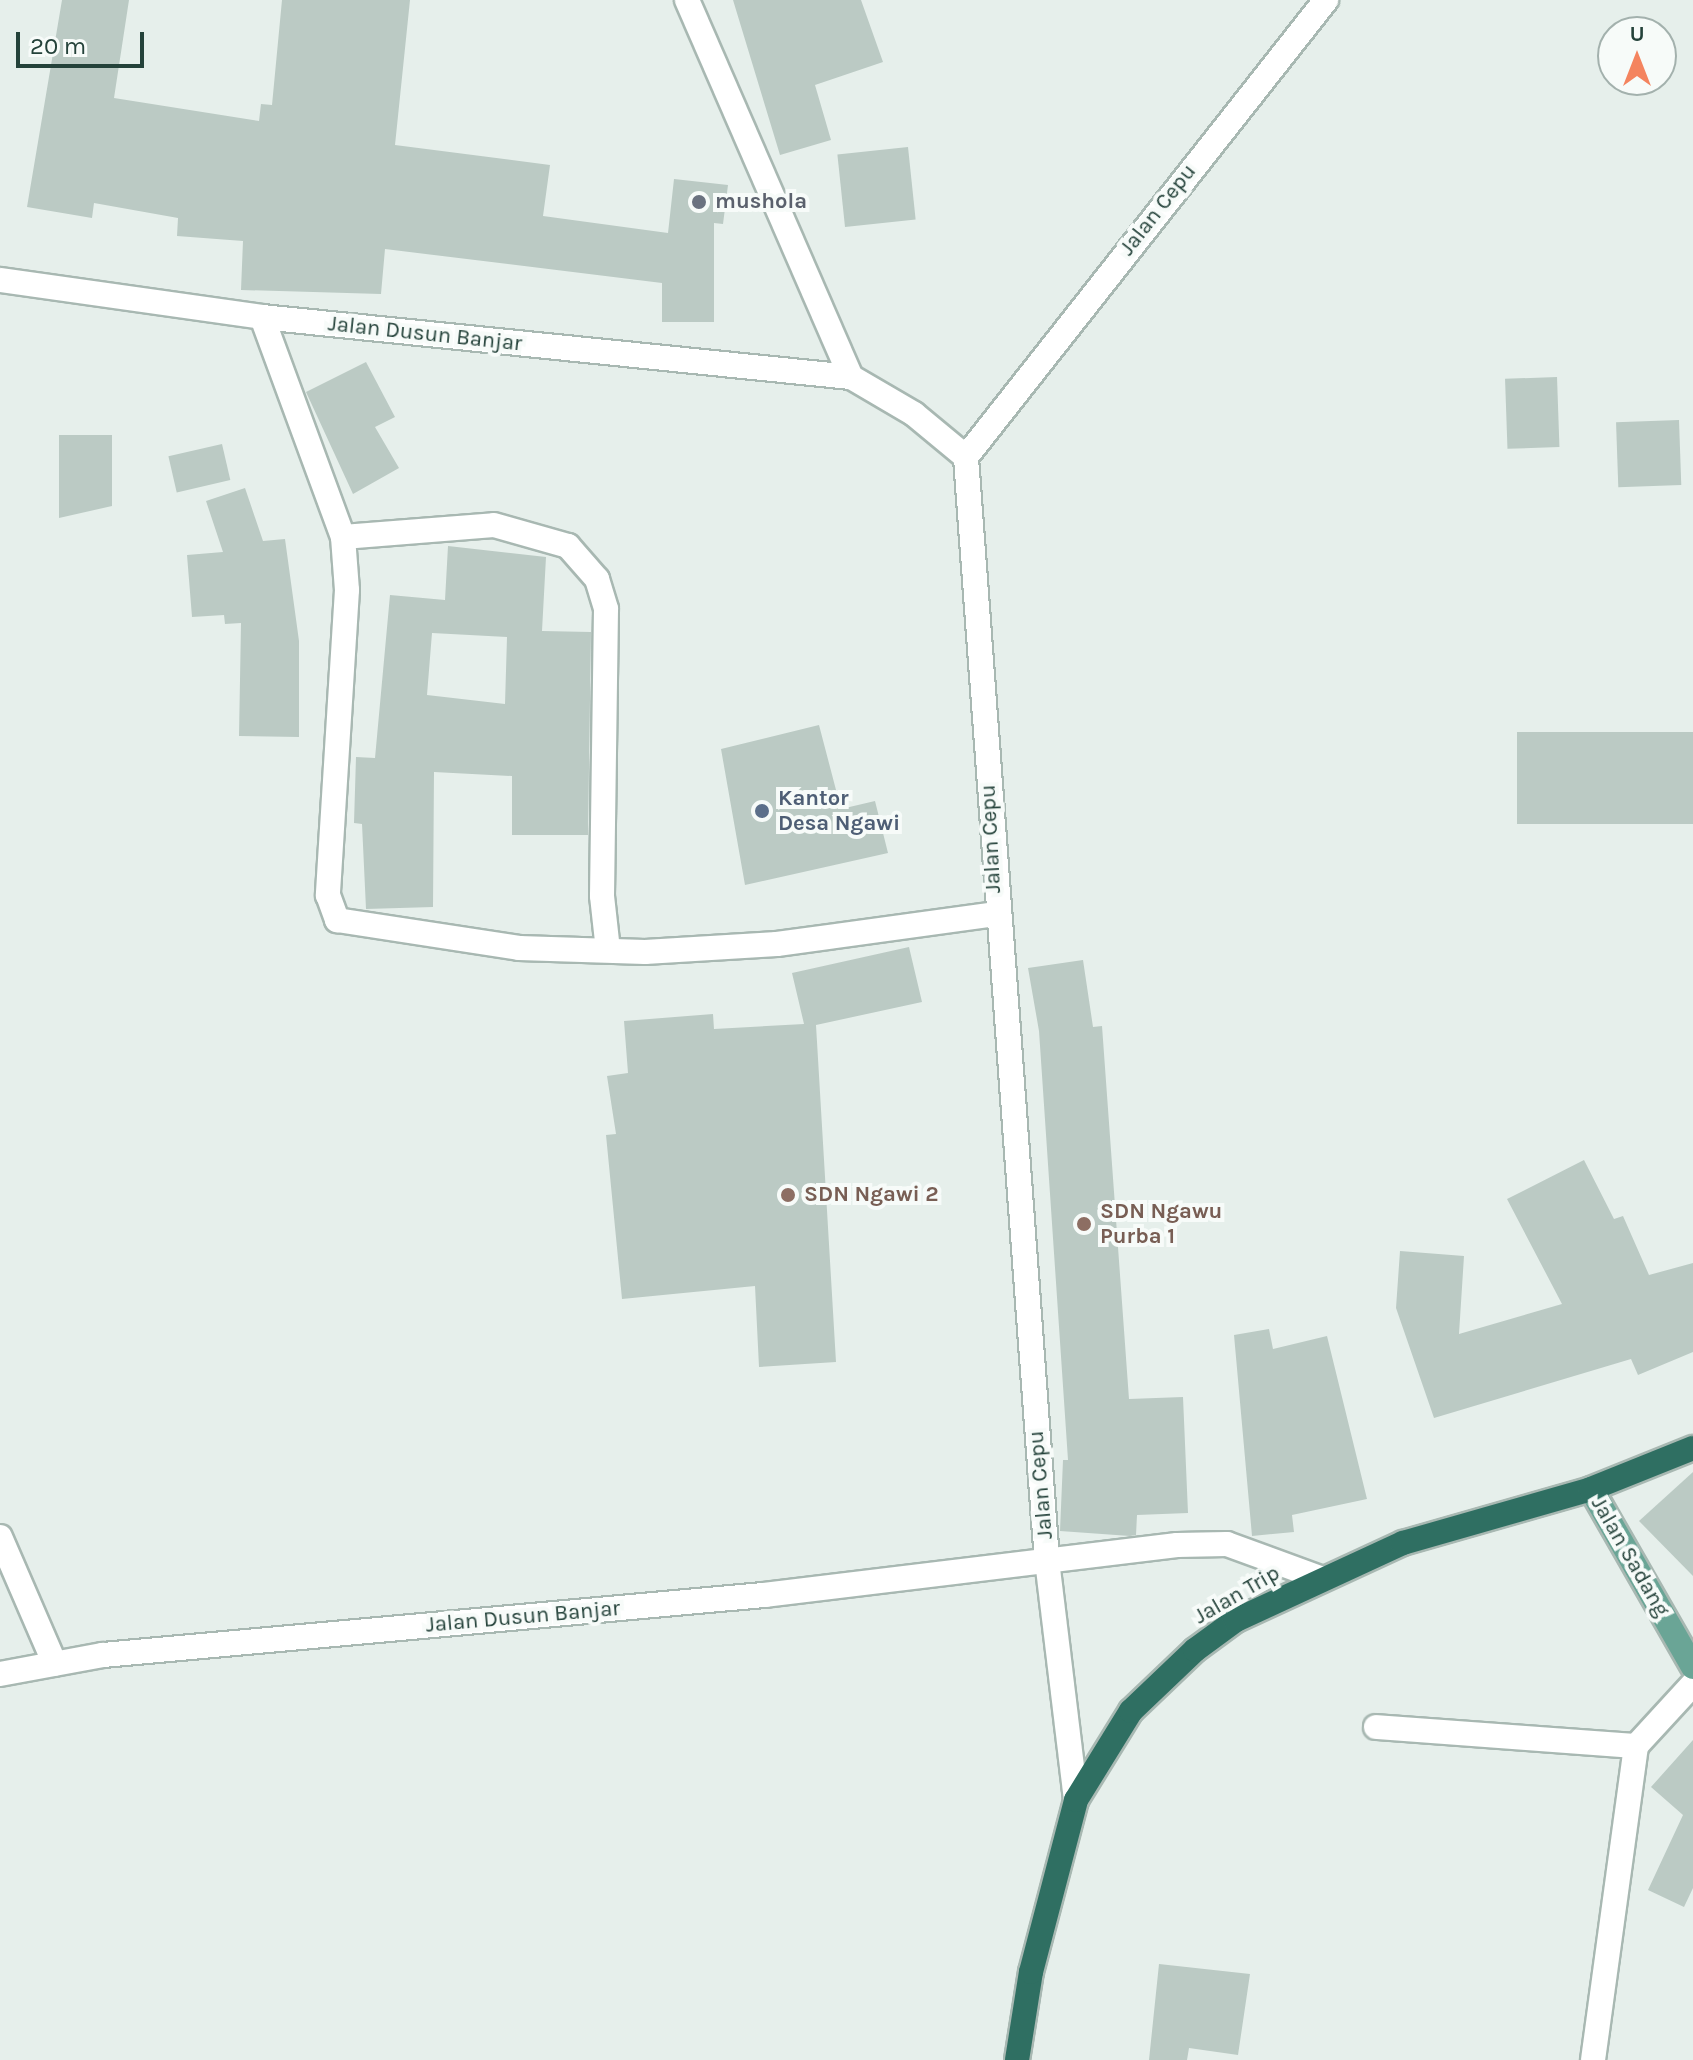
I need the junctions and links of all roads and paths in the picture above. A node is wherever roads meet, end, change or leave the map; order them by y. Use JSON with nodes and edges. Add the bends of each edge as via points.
{"nodes":[{"id":1,"x":687,"y":0,"type":"edge"},
{"id":2,"x":1326,"y":0,"type":"edge"},
{"id":3,"x":0,"y":280,"type":"edge"},
{"id":4,"x":262,"y":317,"type":"junction"},
{"id":5,"x":851,"y":377,"type":"junction"},
{"id":6,"x":966,"y":457,"type":"junction"},
{"id":7,"x":343,"y":537,"type":"junction"},
{"id":8,"x":995,"y":914,"type":"junction"},
{"id":9,"x":608,"y":950,"type":"junction"},
{"id":10,"x":1693,"y":1448,"type":"edge"},
{"id":11,"x":1591,"y":1489,"type":"junction"},
{"id":12,"x":0,"y":1537,"type":"edge"},
{"id":13,"x":1047,"y":1561,"type":"junction"},
{"id":14,"x":1320,"y":1578,"type":"junction"},
{"id":15,"x":55,"y":1664,"type":"junction"},
{"id":16,"x":1693,"y":1667,"type":"edge"},
{"id":17,"x":0,"y":1674,"type":"edge"},
{"id":18,"x":1693,"y":1684,"type":"edge"},
{"id":19,"x":1376,"y":1727,"type":"dead end"},
{"id":20,"x":1636,"y":1746,"type":"junction"},
{"id":21,"x":1076,"y":1800,"type":"junction"},
{"id":22,"x":1017,"y":2060,"type":"edge"},
{"id":23,"x":1593,"y":2060,"type":"edge"}],
"edges":[{"from":1,"to":5,"type":"street"},
{"from":2,"to":6,"type":"street","name":"Jalan Cepu"},
{"from":3,"to":4,"type":"street","name":"Jalan Dusun Banjar"},
{"from":4,"to":5,"type":"street","name":"Jalan Dusun Banjar"},
{"from":4,"to":7,"type":"street"},
{"from":5,"to":6,"type":"street","via":[[914,414]]},
{"from":6,"to":8,"type":"street","name":"Jalan Cepu"},
{"from":7,"to":9,"type":"street","via":[[494,525],[568,546],[597,579],[606,609],[602,896]]},
{"from":7,"to":9,"type":"street","via":[[347,590],[328,895],[337,920],[519,948]]},
{"from":8,"to":9,"type":"street","via":[[777,944]]},
{"from":8,"to":13,"type":"street","name":"Jalan Cepu"},
{"from":10,"to":11,"type":"highway","name":"Jalan Trip"},
{"from":11,"to":14,"type":"highway","name":"Jalan Trip","via":[[1403,1543]]},
{"from":11,"to":16,"type":"main road","name":"Jalan Sadang"},
{"from":12,"to":15,"type":"street"},
{"from":13,"to":14,"type":"street","name":"Jalan Dusun Banjar","via":[[1227,1544]]},
{"from":13,"to":15,"type":"street","name":"Jalan Dusun Banjar","via":[[764,1595]]},
{"from":13,"to":21,"type":"street","name":"Jalan Cepu"},
{"from":14,"to":21,"type":"highway","name":"Jalan Trip","via":[[1236,1620],[1195,1650],[1131,1711]]},
{"from":15,"to":17,"type":"street","name":"Jalan Dusun Banjar"},
{"from":18,"to":20,"type":"street"},
{"from":19,"to":20,"type":"street"},
{"from":20,"to":23,"type":"street"},
{"from":21,"to":22,"type":"highway","name":"Jalan Trip","via":[[1031,1972]]}]}
